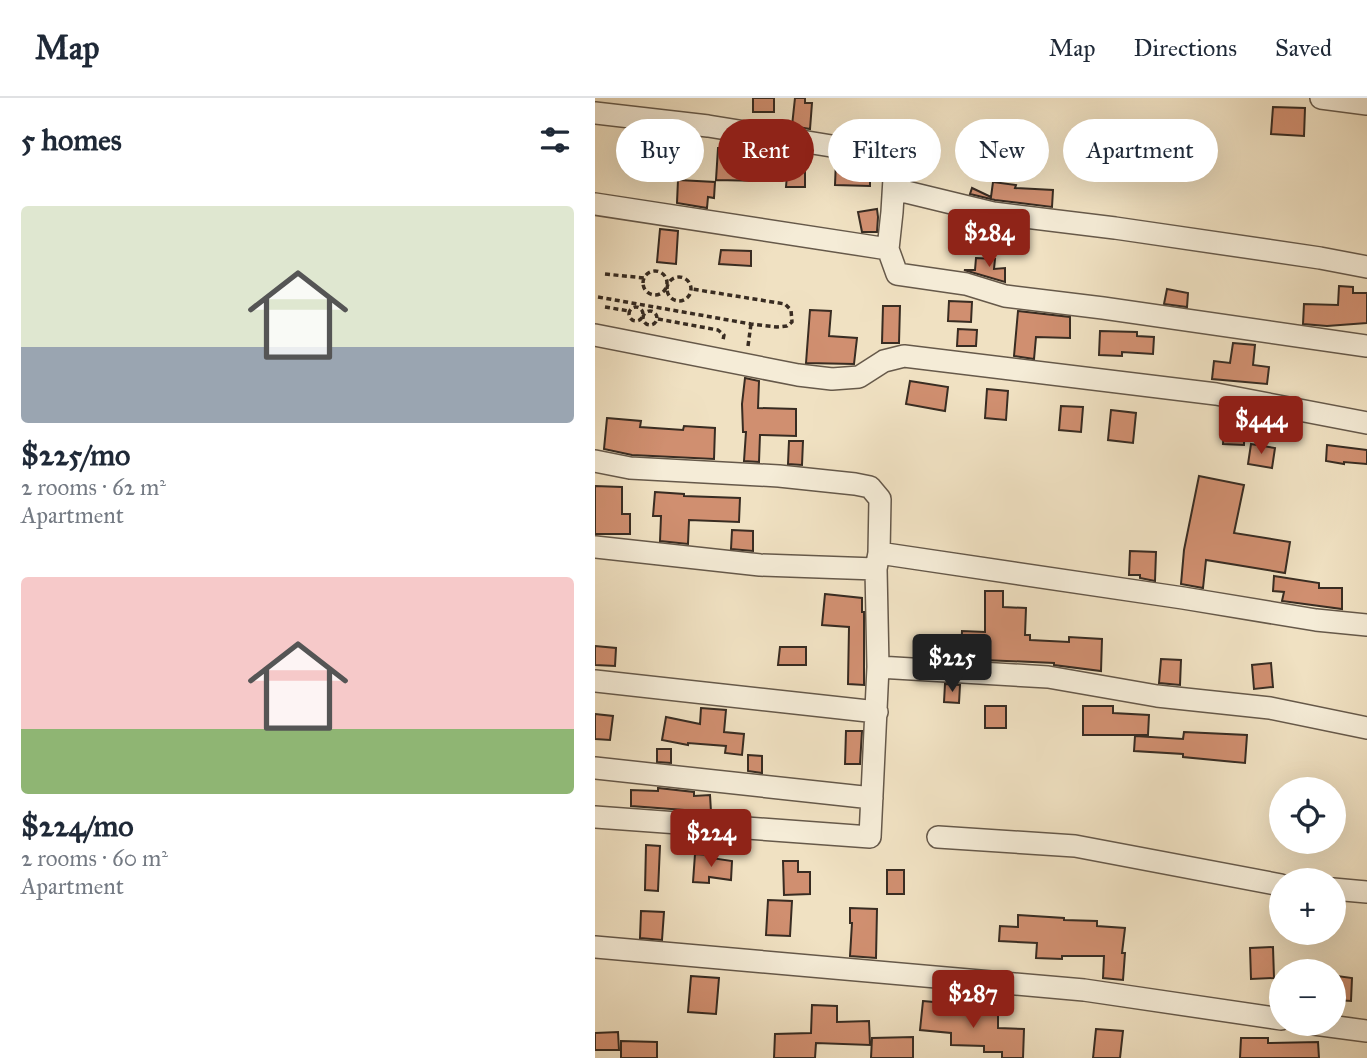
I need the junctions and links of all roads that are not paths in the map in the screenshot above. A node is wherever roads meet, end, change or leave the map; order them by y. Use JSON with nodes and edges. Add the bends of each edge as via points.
{"nodes":[{"id":1,"x":1321,"y":98,"type":"edge"},
{"id":2,"x":1367,"y":104,"type":"edge"},
{"id":3,"x":595,"y":113,"type":"edge"},
{"id":4,"x":894,"y":189,"type":"junction"},
{"id":5,"x":595,"y":204,"type":"edge"},
{"id":6,"x":888,"y":249,"type":"junction"},
{"id":7,"x":1367,"y":267,"type":"edge"},
{"id":8,"x":595,"y":335,"type":"edge"},
{"id":9,"x":1367,"y":346,"type":"edge"},
{"id":10,"x":1367,"y":423,"type":"edge"},
{"id":11,"x":595,"y":461,"type":"edge"},
{"id":12,"x":595,"y":547,"type":"edge"},
{"id":13,"x":877,"y":561,"type":"junction"},
{"id":14,"x":1367,"y":625,"type":"edge"},
{"id":15,"x":878,"y":667,"type":"junction"},
{"id":16,"x":595,"y":681,"type":"edge"},
{"id":17,"x":877,"y":712,"type":"junction"},
{"id":18,"x":1367,"y":728,"type":"edge"},
{"id":19,"x":595,"y":768,"type":"edge"},
{"id":20,"x":872,"y":798,"type":"junction"},
{"id":21,"x":595,"y":817,"type":"edge"},
{"id":22,"x":938,"y":837,"type":"dead end"},
{"id":23,"x":1269,"y":883,"type":"edge"},
{"id":24,"x":1346,"y":890,"type":"edge"},
{"id":25,"x":1367,"y":892,"type":"edge"},
{"id":26,"x":595,"y":947,"type":"edge"},
{"id":27,"x":1269,"y":1017,"type":"edge"},
{"id":28,"x":1346,"y":1028,"type":"edge"},
{"id":29,"x":1367,"y":1031,"type":"edge"}],
"edges":[{"from":1,"to":2,"type":"street"},
{"from":3,"to":4,"type":"street","via":[[883,150],[895,162]]},
{"from":4,"to":6,"type":"street"},
{"from":4,"to":7,"type":"street","via":[[993,213]]},
{"from":5,"to":6,"type":"street"},
{"from":6,"to":9,"type":"street","via":[[897,274],[966,284],[1005,296]]},
{"from":8,"to":10,"type":"street","via":[[832,379],[859,377],[884,360],[904,356],[1216,394]]},
{"from":11,"to":13,"type":"street","via":[[630,468],[779,476],[870,487],[880,499]]},
{"from":12,"to":13,"type":"street","via":[[760,565]]},
{"from":13,"to":14,"type":"street"},
{"from":13,"to":15,"type":"street"},
{"from":15,"to":17,"type":"street"},
{"from":15,"to":18,"type":"street","via":[[1048,677],[1157,696],[1270,708]]},
{"from":16,"to":17,"type":"street"},
{"from":17,"to":20,"type":"street"},
{"from":19,"to":20,"type":"street"},
{"from":20,"to":21,"type":"street","via":[[870,837]]},
{"from":22,"to":23,"type":"street","via":[[1075,846]]},
{"from":24,"to":25,"type":"street"},
{"from":26,"to":27,"type":"street","via":[[1084,990]]},
{"from":28,"to":29,"type":"street"}]}
